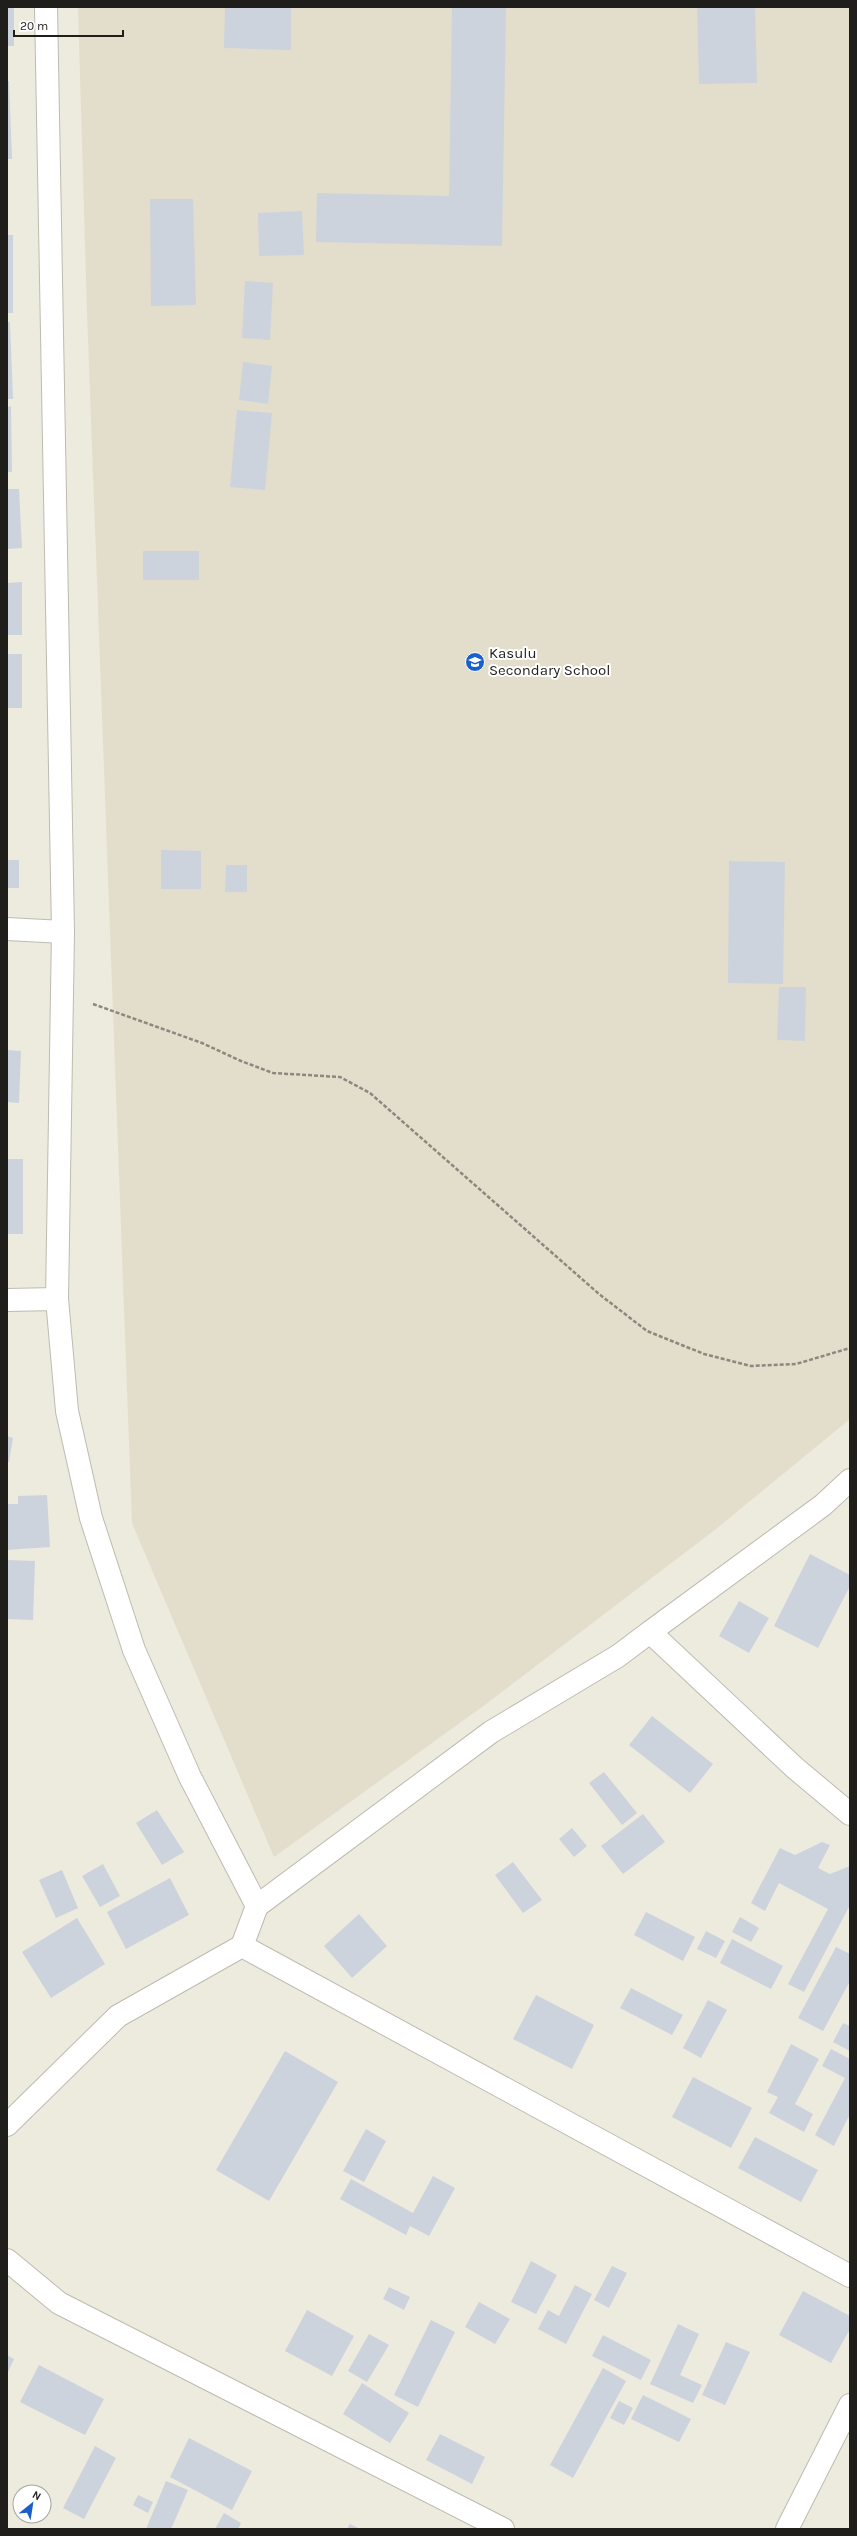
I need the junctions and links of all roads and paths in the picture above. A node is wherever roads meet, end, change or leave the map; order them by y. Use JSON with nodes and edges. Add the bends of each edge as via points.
{"nodes":[{"id":1,"x":46,"y":7,"type":"edge"},
{"id":2,"x":7,"y":929,"type":"edge"},
{"id":3,"x":63,"y":932,"type":"junction"},
{"id":4,"x":61,"y":990,"type":"junction"},
{"id":5,"x":56,"y":1299,"type":"junction"},
{"id":6,"x":7,"y":1300,"type":"edge"},
{"id":7,"x":850,"y":1348,"type":"edge"},
{"id":8,"x":850,"y":1480,"type":"edge"},
{"id":9,"x":650,"y":1632,"type":"junction"},
{"id":10,"x":850,"y":1814,"type":"edge"},
{"id":11,"x":256,"y":1906,"type":"junction"},
{"id":12,"x":242,"y":1946,"type":"junction"},
{"id":13,"x":7,"y":2125,"type":"edge"},
{"id":14,"x":7,"y":2260,"type":"edge"},
{"id":15,"x":850,"y":2276,"type":"edge"},
{"id":16,"x":850,"y":2405,"type":"edge"},
{"id":17,"x":503,"y":2529,"type":"edge"},
{"id":18,"x":787,"y":2529,"type":"edge"}],
"edges":[{"from":1,"to":3,"type":"street"},
{"from":2,"to":3,"type":"street"},
{"from":3,"to":4,"type":"street"},
{"from":4,"to":5,"type":"street"},
{"from":4,"to":7,"type":"path","via":[[202,1043],[241,1062],[273,1073],[340,1077],[370,1093],[599,1294],[647,1331],[704,1354],[751,1366],[796,1364]]},
{"from":5,"to":6,"type":"street"},
{"from":5,"to":11,"type":"street","via":[[67,1411],[91,1518],[134,1650],[190,1778]]},
{"from":8,"to":9,"type":"street","via":[[823,1505]]},
{"from":9,"to":10,"type":"street","via":[[795,1768]]},
{"from":9,"to":11,"type":"street","via":[[618,1656],[491,1732]]},
{"from":11,"to":12,"type":"street"},
{"from":12,"to":13,"type":"street","via":[[118,2016]]},
{"from":12,"to":15,"type":"street"},
{"from":14,"to":17,"type":"street","via":[[59,2303]]},
{"from":16,"to":18,"type":"street"}]}
